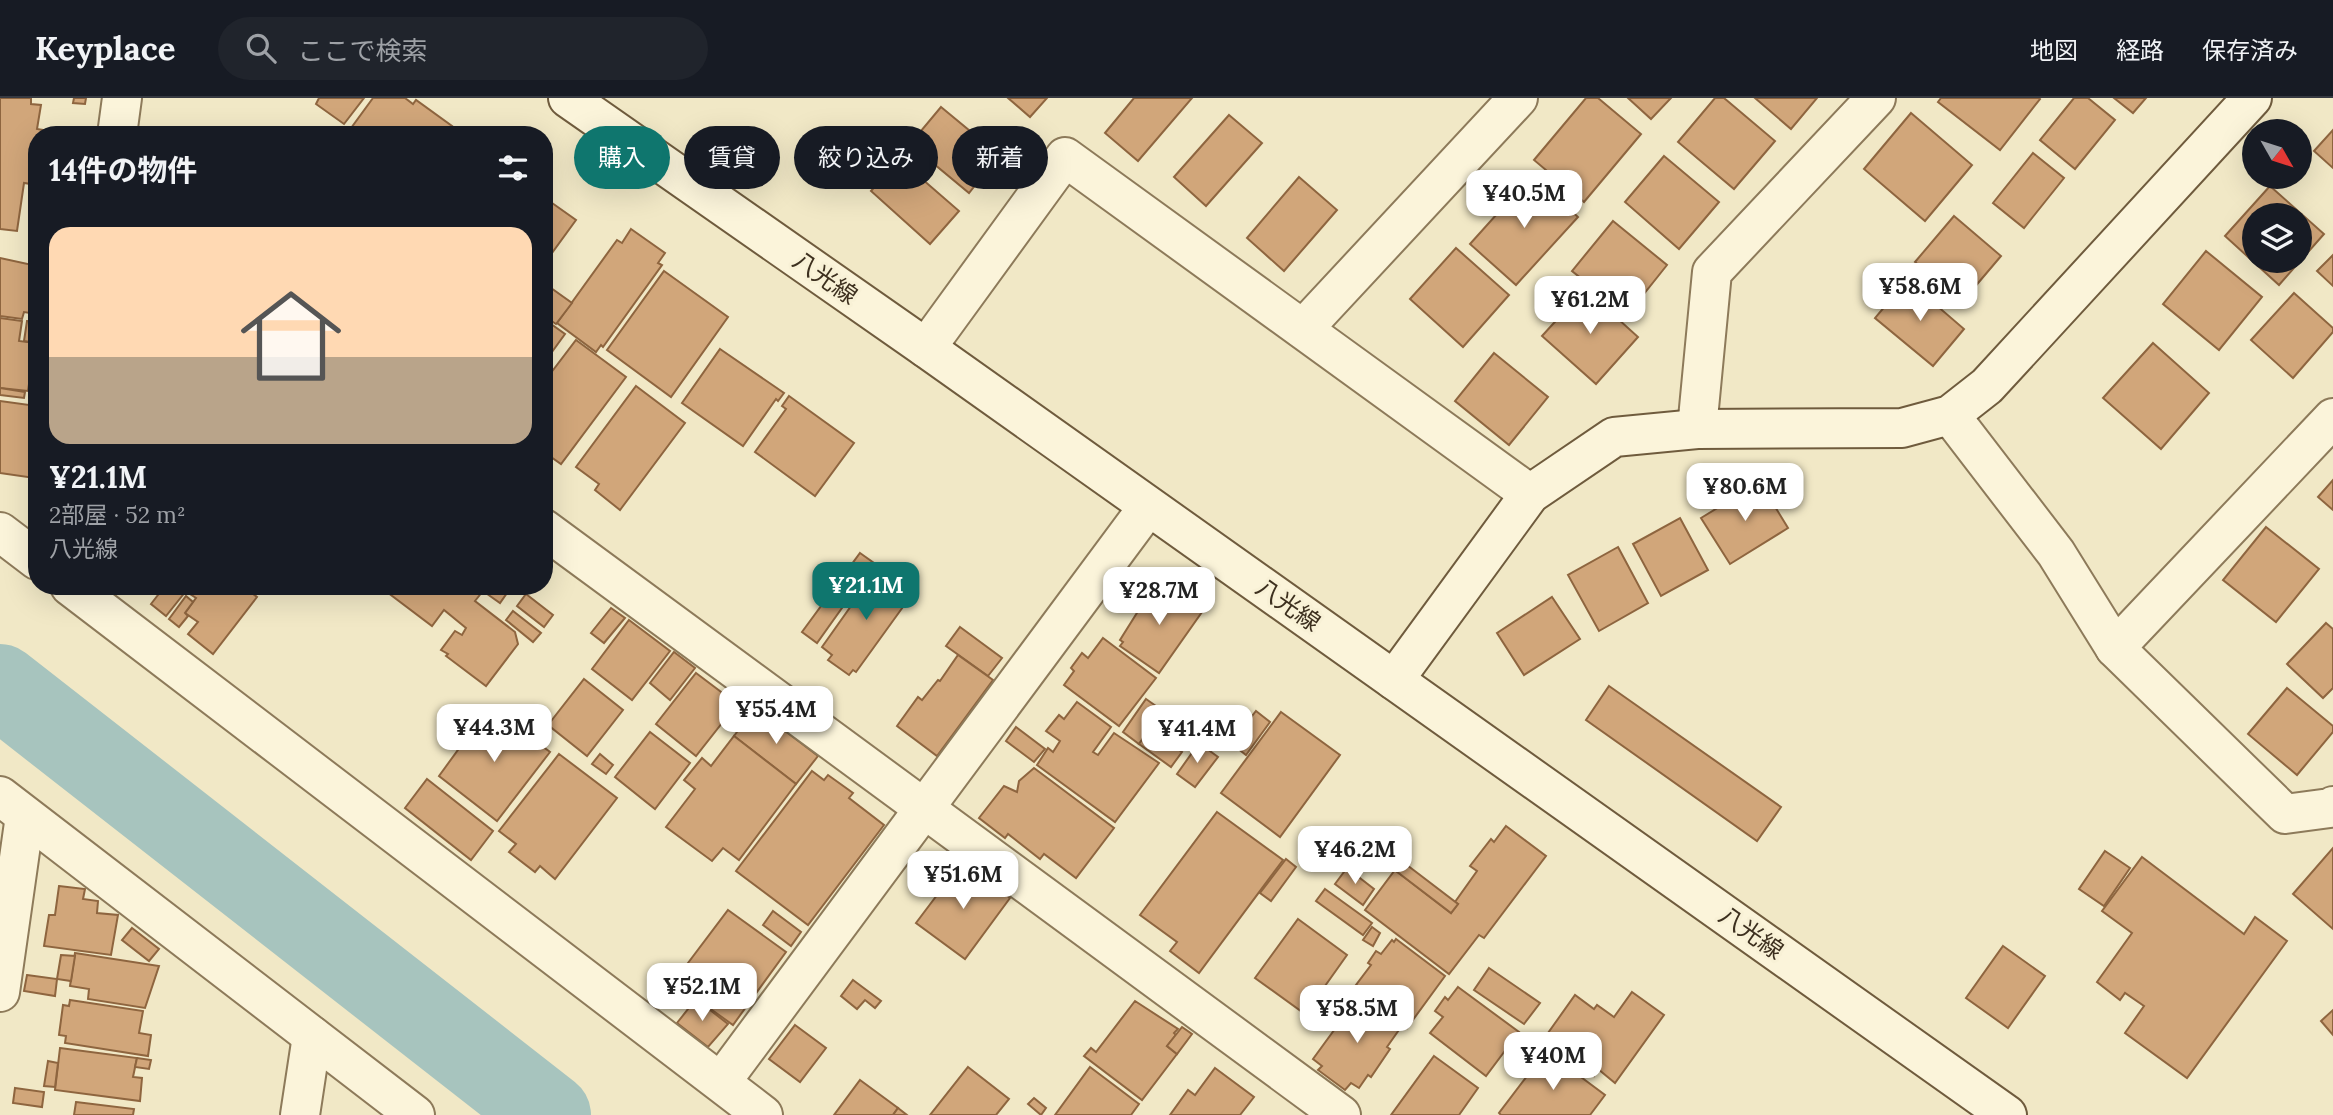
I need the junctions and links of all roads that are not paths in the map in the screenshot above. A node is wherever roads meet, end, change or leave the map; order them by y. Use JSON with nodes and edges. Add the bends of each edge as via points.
{"nodes":[{"id":1,"x":122,"y":98,"type":"edge"},
{"id":2,"x":568,"y":98,"type":"edge"},
{"id":3,"x":1517,"y":98,"type":"edge"},
{"id":4,"x":1876,"y":98,"type":"edge"},
{"id":5,"x":2252,"y":98,"type":"edge"},
{"id":6,"x":118,"y":126,"type":"edge"},
{"id":7,"x":1303,"y":329,"type":"junction"},
{"id":8,"x":926,"y":348,"type":"junction"},
{"id":9,"x":1950,"y":415,"type":"junction"},
{"id":10,"x":2333,"y":418,"type":"edge"},
{"id":11,"x":1698,"y":429,"type":"junction"},
{"id":12,"x":1530,"y":494,"type":"junction"},
{"id":13,"x":1148,"y":507,"type":"junction"},
{"id":14,"x":0,"y":531,"type":"edge"},
{"id":15,"x":553,"y":536,"type":"edge"},
{"id":16,"x":28,"y":553,"type":"edge"},
{"id":17,"x":82,"y":595,"type":"edge"},
{"id":18,"x":2115,"y":648,"type":"junction"},
{"id":19,"x":1394,"y":680,"type":"junction"},
{"id":20,"x":13,"y":806,"type":"edge"},
{"id":21,"x":2333,"y":806,"type":"edge"},
{"id":22,"x":925,"y":808,"type":"junction"},
{"id":23,"x":0,"y":992,"type":"edge"},
{"id":24,"x":312,"y":1036,"type":"junction"},
{"id":25,"x":721,"y":1082,"type":"junction"},
{"id":26,"x":300,"y":1115,"type":"edge"},
{"id":27,"x":415,"y":1115,"type":"edge"},
{"id":28,"x":763,"y":1115,"type":"edge"},
{"id":29,"x":1341,"y":1115,"type":"edge"},
{"id":30,"x":2007,"y":1115,"type":"edge"}],
"edges":[{"from":1,"to":6,"type":"street"},
{"from":2,"to":8,"type":"street","name":"八光線"},
{"from":3,"to":7,"type":"street"},
{"from":4,"to":11,"type":"street","via":[[1712,272]]},
{"from":5,"to":9,"type":"street","via":[[1987,386]]},
{"from":7,"to":8,"type":"street","via":[[1065,156]]},
{"from":7,"to":12,"type":"street"},
{"from":8,"to":13,"type":"street","name":"八光線"},
{"from":9,"to":11,"type":"street","via":[[1902,428]]},
{"from":9,"to":18,"type":"street","via":[[2056,553]]},
{"from":10,"to":18,"type":"street"},
{"from":11,"to":12,"type":"street","via":[[1614,437]]},
{"from":12,"to":19,"type":"street"},
{"from":13,"to":19,"type":"street","name":"八光線"},
{"from":13,"to":22,"type":"street"},
{"from":14,"to":16,"type":"street"},
{"from":15,"to":22,"type":"street"},
{"from":17,"to":25,"type":"street"},
{"from":18,"to":21,"type":"street","via":[[2285,814]]},
{"from":19,"to":30,"type":"street","name":"八光線"},
{"from":20,"to":23,"type":"street"},
{"from":20,"to":24,"type":"street"},
{"from":22,"to":25,"type":"street"},
{"from":22,"to":29,"type":"street"},
{"from":24,"to":26,"type":"street"},
{"from":24,"to":27,"type":"street"},
{"from":25,"to":28,"type":"street"}]}
